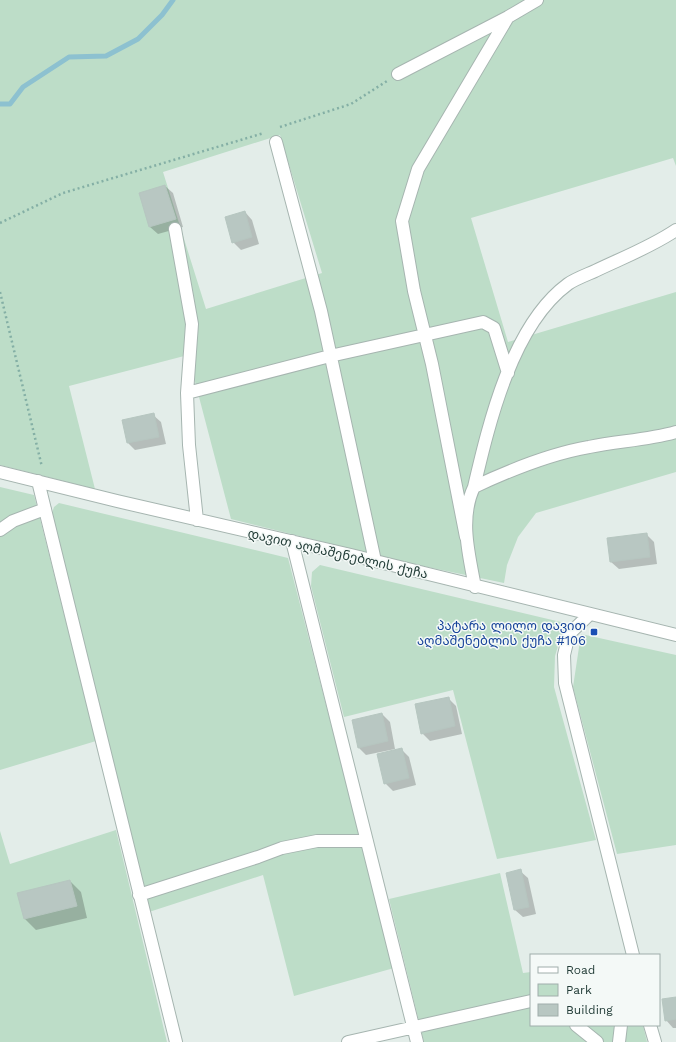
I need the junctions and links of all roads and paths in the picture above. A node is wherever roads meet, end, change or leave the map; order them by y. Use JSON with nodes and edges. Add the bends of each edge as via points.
{"nodes":[{"id":1,"x":537,"y":0,"type":"edge"},
{"id":2,"x":508,"y":17,"type":"junction"},
{"id":3,"x":398,"y":74,"type":"joint"},
{"id":4,"x":274,"y":130,"type":"dead end"},
{"id":5,"x":267,"y":132,"type":"dead end"},
{"id":6,"x":276,"y":142,"type":"dead end"},
{"id":7,"x":0,"y":223,"type":"edge"},
{"id":8,"x":175,"y":229,"type":"dead end"},
{"id":9,"x":676,"y":230,"type":"edge"},
{"id":10,"x":0,"y":292,"type":"edge"},
{"id":11,"x":424,"y":334,"type":"junction"},
{"id":12,"x":330,"y":356,"type":"junction"},
{"id":13,"x":508,"y":373,"type":"junction"},
{"id":14,"x":187,"y":393,"type":"junction"},
{"id":15,"x":676,"y":432,"type":"edge"},
{"id":16,"x":0,"y":472,"type":"edge"},
{"id":17,"x":42,"y":482,"type":"junction"},
{"id":18,"x":474,"y":487,"type":"junction"},
{"id":19,"x":45,"y":509,"type":"junction"},
{"id":20,"x":197,"y":520,"type":"junction"},
{"id":21,"x":0,"y":530,"type":"edge"},
{"id":22,"x":466,"y":537,"type":"junction"},
{"id":23,"x":292,"y":541,"type":"junction"},
{"id":24,"x":375,"y":561,"type":"junction"},
{"id":25,"x":475,"y":587,"type":"junction"},
{"id":26,"x":590,"y":614,"type":"junction"},
{"id":27,"x":676,"y":636,"type":"edge"},
{"id":28,"x":367,"y":841,"type":"junction"},
{"id":29,"x":139,"y":894,"type":"junction"},
{"id":30,"x":633,"y":954,"type":"edge"},
{"id":31,"x":530,"y":1001,"type":"edge"},
{"id":32,"x":577,"y":1026,"type":"edge"},
{"id":33,"x":621,"y":1026,"type":"edge"},
{"id":34,"x":650,"y":1026,"type":"edge"},
{"id":35,"x":413,"y":1027,"type":"junction"},
{"id":36,"x":176,"y":1042,"type":"edge"},
{"id":37,"x":348,"y":1042,"type":"edge"},
{"id":38,"x":417,"y":1042,"type":"edge"},
{"id":39,"x":597,"y":1042,"type":"edge"},
{"id":40,"x":619,"y":1042,"type":"edge"},
{"id":41,"x":655,"y":1042,"type":"edge"}],
"edges":[{"from":1,"to":2,"type":"street"},
{"from":2,"to":3,"type":"street"},
{"from":2,"to":11,"type":"street","via":[[418,169],[402,221]]},
{"from":3,"to":4,"type":"path","via":[[351,104]]},
{"from":5,"to":7,"type":"path","via":[[63,193]]},
{"from":6,"to":12,"type":"street","via":[[321,311]]},
{"from":8,"to":14,"type":"street","via":[[192,324]]},
{"from":9,"to":13,"type":"street","via":[[662,240],[568,284],[547,303],[530,325]]},
{"from":10,"to":17,"type":"path"},
{"from":11,"to":12,"type":"street"},
{"from":11,"to":13,"type":"street","via":[[483,322],[494,328]]},
{"from":11,"to":22,"type":"street"},
{"from":12,"to":14,"type":"street"},
{"from":12,"to":24,"type":"street"},
{"from":13,"to":18,"type":"street","via":[[484,445]]},
{"from":14,"to":20,"type":"street","via":[[189,445]]},
{"from":15,"to":18,"type":"street","via":[[587,447],[544,459]]},
{"from":16,"to":17,"type":"street","name":"დავით აღმაშენებლის ქუჩა"},
{"from":17,"to":19,"type":"street"},
{"from":17,"to":20,"type":"street","name":"დავით აღმაშენებლის ქუჩა"},
{"from":18,"to":22,"type":"street","via":[[469,498]]},
{"from":19,"to":21,"type":"street","via":[[13,521]]},
{"from":19,"to":29,"type":"street"},
{"from":20,"to":23,"type":"street","name":"დავით აღმაშენებლის ქუჩა"},
{"from":22,"to":25,"type":"street"},
{"from":23,"to":24,"type":"street","name":"დავით აღმაშენებლის ქუჩა"},
{"from":23,"to":28,"type":"street"},
{"from":24,"to":25,"type":"street","name":"დავით აღმაშენებლის ქუჩა"},
{"from":25,"to":26,"type":"street","name":"დავით აღმაშენებლის ქუჩა"},
{"from":26,"to":27,"type":"street","name":"დავით აღმაშენებლის ქუჩა"},
{"from":26,"to":30,"type":"street","via":[[569,634],[564,655],[565,683]]},
{"from":28,"to":29,"type":"street","via":[[317,841],[282,848]]},
{"from":28,"to":35,"type":"street"},
{"from":29,"to":36,"type":"street"},
{"from":31,"to":35,"type":"street"},
{"from":32,"to":39,"type":"street"},
{"from":33,"to":40,"type":"street"},
{"from":34,"to":41,"type":"street"},
{"from":35,"to":37,"type":"street"},
{"from":35,"to":38,"type":"street"}]}
